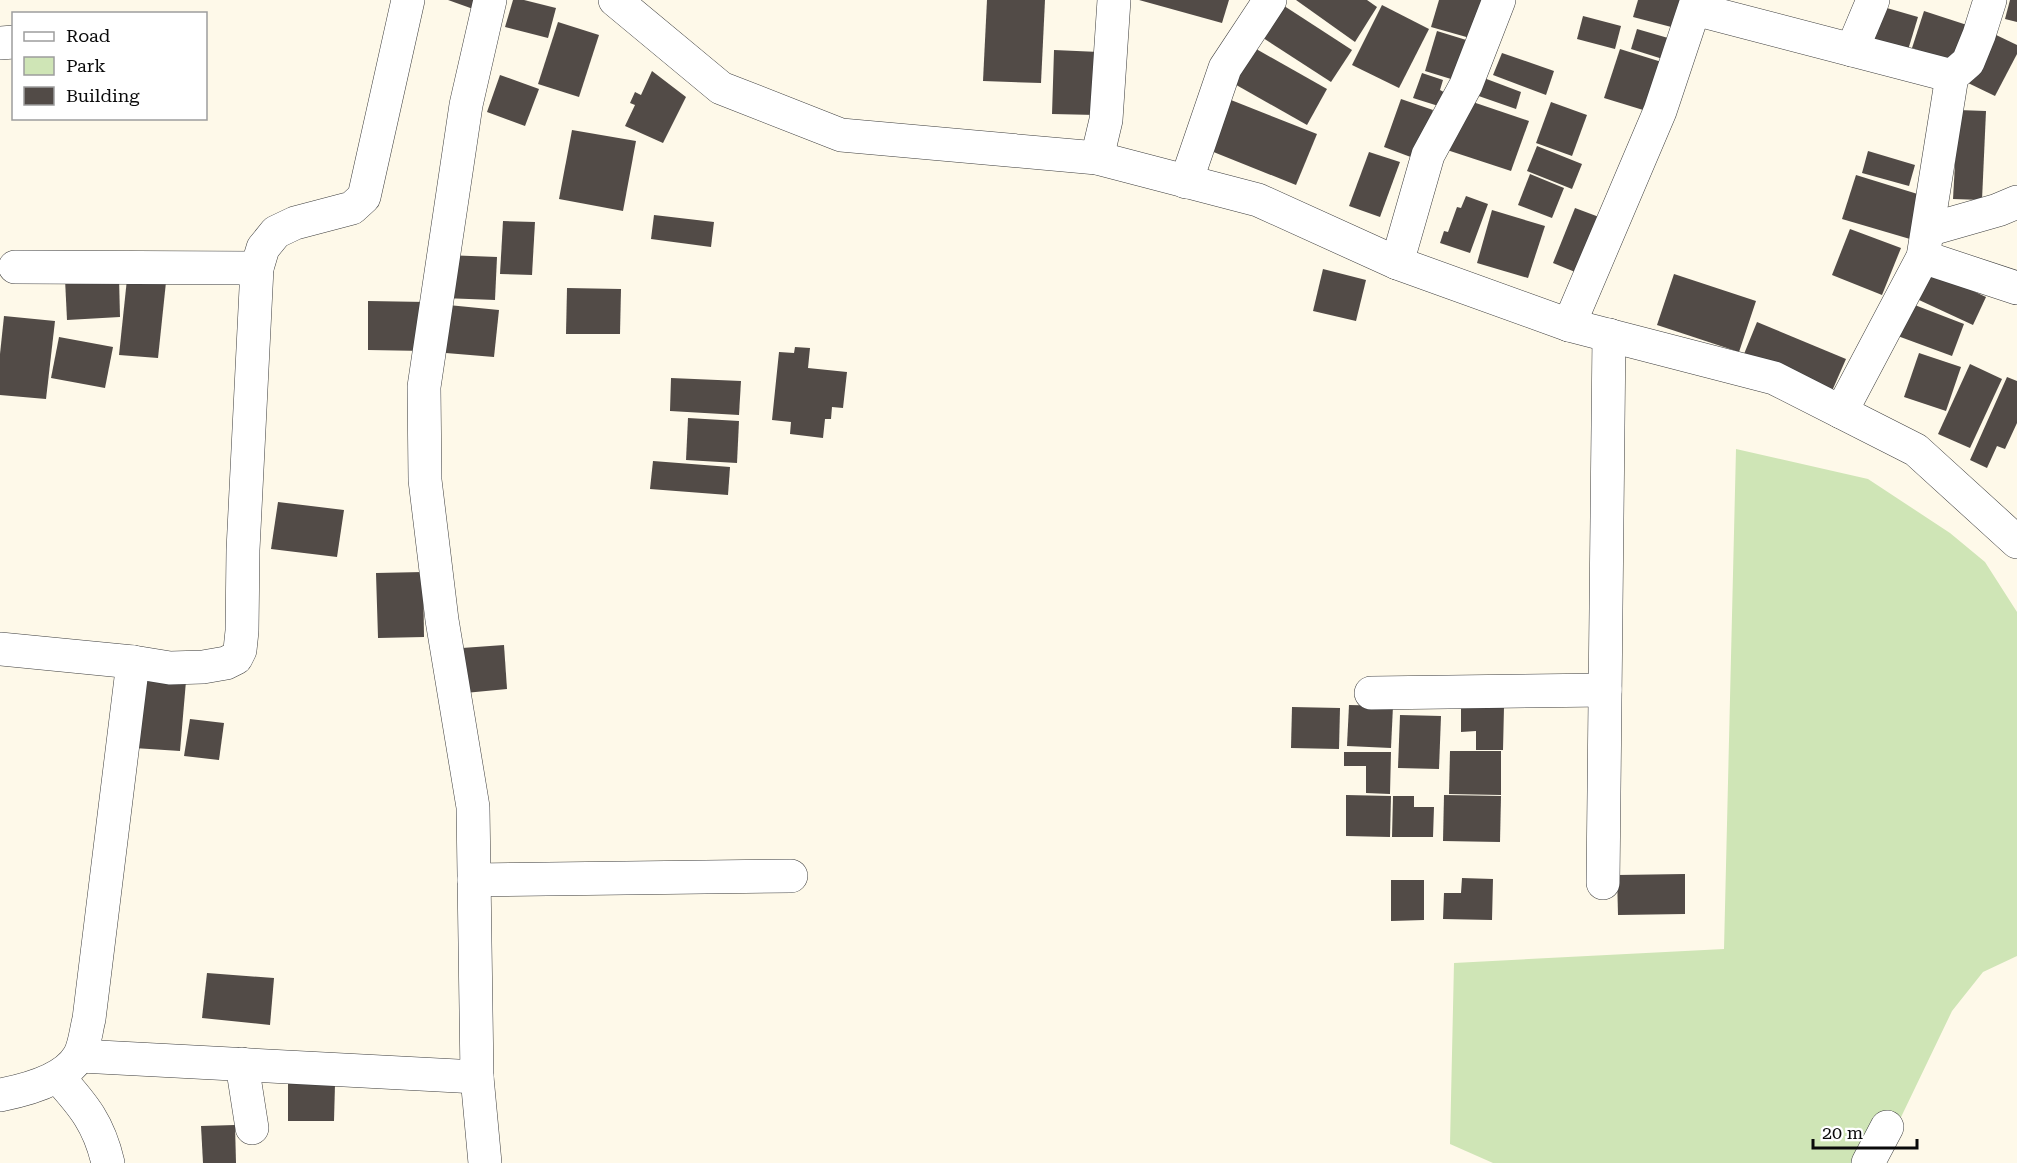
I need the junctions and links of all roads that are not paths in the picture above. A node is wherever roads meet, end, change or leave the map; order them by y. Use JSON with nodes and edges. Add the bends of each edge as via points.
{"nodes":[{"id":1,"x":408,"y":0,"type":"edge"},
{"id":2,"x":490,"y":0,"type":"edge"},
{"id":3,"x":615,"y":0,"type":"edge"},
{"id":4,"x":1114,"y":0,"type":"edge"},
{"id":5,"x":1270,"y":0,"type":"edge"},
{"id":6,"x":1499,"y":0,"type":"edge"},
{"id":7,"x":1873,"y":0,"type":"edge"},
{"id":8,"x":1990,"y":0,"type":"edge"},
{"id":9,"x":1696,"y":4,"type":"edge"},
{"id":10,"x":1753,"y":12,"type":"edge"},
{"id":11,"x":1852,"y":50,"type":"junction"},
{"id":12,"x":1952,"y":76,"type":"junction"},
{"id":13,"x":1097,"y":159,"type":"junction"},
{"id":14,"x":1186,"y":182,"type":"junction"},
{"id":15,"x":2017,"y":202,"type":"edge"},
{"id":16,"x":1925,"y":244,"type":"junction"},
{"id":17,"x":1397,"y":263,"type":"junction"},
{"id":18,"x":15,"y":267,"type":"dead end"},
{"id":19,"x":257,"y":268,"type":"junction"},
{"id":20,"x":2017,"y":288,"type":"edge"},
{"id":21,"x":1569,"y":325,"type":"junction"},
{"id":22,"x":1609,"y":335,"type":"junction"},
{"id":23,"x":1841,"y":412,"type":"junction"},
{"id":24,"x":2017,"y":542,"type":"edge"},
{"id":25,"x":0,"y":650,"type":"edge"},
{"id":26,"x":134,"y":662,"type":"junction"},
{"id":27,"x":1605,"y":690,"type":"junction"},
{"id":28,"x":1371,"y":693,"type":"dead end"},
{"id":29,"x":791,"y":876,"type":"dead end"},
{"id":30,"x":474,"y":880,"type":"junction"},
{"id":31,"x":1603,"y":883,"type":"dead end"},
{"id":32,"x":242,"y":1064,"type":"junction"},
{"id":33,"x":69,"y":1066,"type":"junction"},
{"id":34,"x":477,"y":1077,"type":"junction"},
{"id":35,"x":0,"y":1095,"type":"edge"},
{"id":36,"x":1887,"y":1127,"type":"dead end"},
{"id":37,"x":252,"y":1128,"type":"dead end"},
{"id":38,"x":108,"y":1163,"type":"edge"},
{"id":39,"x":485,"y":1163,"type":"edge"},
{"id":40,"x":1868,"y":1163,"type":"edge"}],
"edges":[{"from":1,"to":19,"type":"street","via":[[364,196],[352,208],[276,232],[263,248]]},
{"from":2,"to":30,"type":"street","via":[[466,105],[424,387],[425,480],[441,620],[473,807]]},
{"from":3,"to":13,"type":"street","via":[[721,88],[841,135]]},
{"from":4,"to":13,"type":"street","via":[[1106,120]]},
{"from":5,"to":14,"type":"street","via":[[1225,68]]},
{"from":6,"to":17,"type":"street","via":[[1466,85],[1428,154]]},
{"from":7,"to":11,"type":"street"},
{"from":8,"to":12,"type":"street","via":[[1968,62]]},
{"from":9,"to":10,"type":"street"},
{"from":9,"to":21,"type":"street","via":[[1660,111]]},
{"from":10,"to":11,"type":"street"},
{"from":11,"to":12,"type":"street"},
{"from":12,"to":16,"type":"street"},
{"from":13,"to":14,"type":"street"},
{"from":14,"to":17,"type":"street","via":[[1258,200]]},
{"from":15,"to":16,"type":"street"},
{"from":16,"to":20,"type":"street"},
{"from":16,"to":23,"type":"street"},
{"from":17,"to":21,"type":"street"},
{"from":18,"to":19,"type":"street"},
{"from":19,"to":26,"type":"street","via":[[240,650],[236,658],[226,663],[203,667],[170,668]]},
{"from":21,"to":22,"type":"street"},
{"from":22,"to":23,"type":"street","via":[[1774,378]]},
{"from":22,"to":27,"type":"street"},
{"from":23,"to":24,"type":"street","via":[[1916,450]]},
{"from":25,"to":26,"type":"street"},
{"from":26,"to":33,"type":"street","via":[[89,1019]]},
{"from":27,"to":28,"type":"street"},
{"from":27,"to":31,"type":"street"},
{"from":29,"to":30,"type":"street"},
{"from":30,"to":34,"type":"street"},
{"from":32,"to":33,"type":"street"},
{"from":32,"to":34,"type":"street"},
{"from":32,"to":37,"type":"street"},
{"from":33,"to":35,"type":"street","via":[[15,1092]]},
{"from":33,"to":38,"type":"street","via":[[103,1140]]},
{"from":34,"to":39,"type":"street"},
{"from":36,"to":40,"type":"street"}]}
